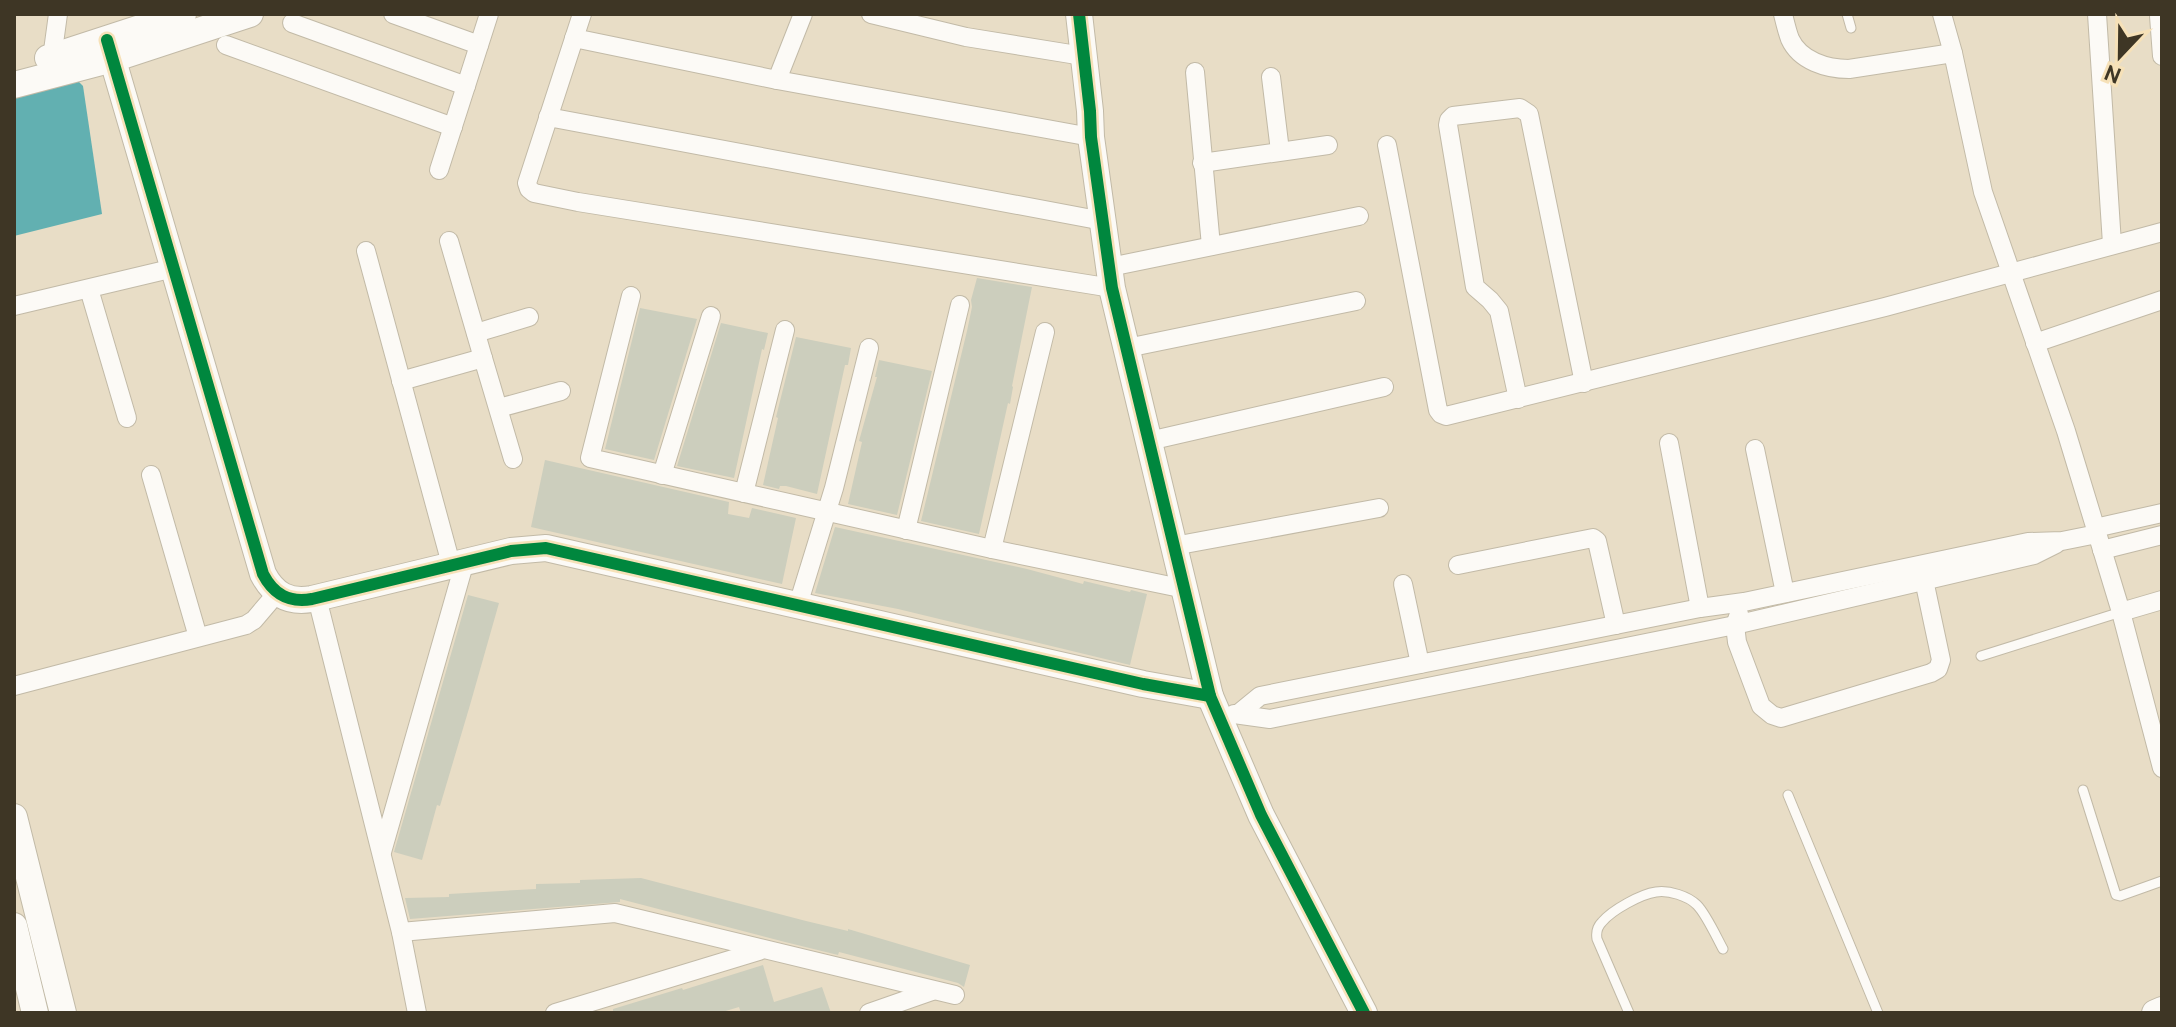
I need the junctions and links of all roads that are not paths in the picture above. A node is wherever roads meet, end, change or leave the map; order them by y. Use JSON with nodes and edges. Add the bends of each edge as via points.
{"nodes":[{"id":1,"x":58,"y":14,"type":"edge"},
{"id":2,"x":183,"y":14,"type":"edge"},
{"id":3,"x":250,"y":14,"type":"edge"},
{"id":4,"x":393,"y":14,"type":"edge"},
{"id":5,"x":489,"y":14,"type":"edge"},
{"id":6,"x":582,"y":14,"type":"edge"},
{"id":7,"x":803,"y":14,"type":"edge"},
{"id":8,"x":871,"y":14,"type":"edge"},
{"id":9,"x":1079,"y":14,"type":"edge"},
{"id":10,"x":1783,"y":14,"type":"edge"},
{"id":11,"x":1847,"y":14,"type":"edge"},
{"id":12,"x":1942,"y":14,"type":"edge"},
{"id":13,"x":2097,"y":14,"type":"edge"},
{"id":14,"x":2159,"y":16,"type":"dead end"},
{"id":15,"x":292,"y":23,"type":"dead end"},
{"id":16,"x":1851,"y":28,"type":"dead end"},
{"id":17,"x":121,"y":36,"type":"edge"},
{"id":18,"x":574,"y":38,"type":"junction"},
{"id":19,"x":226,"y":45,"type":"dead end"},
{"id":20,"x":479,"y":45,"type":"junction"},
{"id":21,"x":1953,"y":53,"type":"junction"},
{"id":22,"x":1083,"y":56,"type":"junction"},
{"id":23,"x":2162,"y":56,"type":"edge"},
{"id":24,"x":52,"y":58,"type":"junction"},
{"id":25,"x":14,"y":67,"type":"edge"},
{"id":26,"x":1195,"y":72,"type":"dead end"},
{"id":27,"x":1271,"y":77,"type":"dead end"},
{"id":28,"x":777,"y":80,"type":"junction"},
{"id":29,"x":14,"y":85,"type":"edge"},
{"id":30,"x":466,"y":86,"type":"junction"},
{"id":31,"x":548,"y":117,"type":"junction"},
{"id":32,"x":453,"y":127,"type":"junction"},
{"id":33,"x":1091,"y":137,"type":"junction"},
{"id":34,"x":1328,"y":145,"type":"dead end"},
{"id":35,"x":1387,"y":145,"type":"dead end"},
{"id":36,"x":1280,"y":151,"type":"junction"},
{"id":37,"x":1202,"y":163,"type":"junction"},
{"id":38,"x":439,"y":170,"type":"dead end"},
{"id":39,"x":1359,"y":216,"type":"dead end"},
{"id":40,"x":1103,"y":221,"type":"junction"},
{"id":41,"x":2162,"y":232,"type":"edge"},
{"id":42,"x":449,"y":241,"type":"dead end"},
{"id":43,"x":2112,"y":244,"type":"junction"},
{"id":44,"x":1211,"y":246,"type":"junction"},
{"id":45,"x":366,"y":251,"type":"dead end"},
{"id":46,"x":174,"y":268,"type":"junction"},
{"id":47,"x":2011,"y":274,"type":"junction"},
{"id":48,"x":1111,"y":277,"type":"junction"},
{"id":49,"x":89,"y":289,"type":"junction"},
{"id":50,"x":631,"y":296,"type":"dead end"},
{"id":51,"x":2162,"y":300,"type":"edge"},
{"id":52,"x":1356,"y":301,"type":"dead end"},
{"id":53,"x":960,"y":305,"type":"dead end"},
{"id":54,"x":14,"y":306,"type":"edge"},
{"id":55,"x":711,"y":316,"type":"dead end"},
{"id":56,"x":529,"y":317,"type":"dead end"},
{"id":57,"x":785,"y":330,"type":"dead end"},
{"id":58,"x":1045,"y":332,"type":"dead end"},
{"id":59,"x":476,"y":333,"type":"junction"},
{"id":60,"x":2035,"y":343,"type":"junction"},
{"id":61,"x":869,"y":348,"type":"dead end"},
{"id":62,"x":1127,"y":348,"type":"junction"},
{"id":63,"x":483,"y":358,"type":"junction"},
{"id":64,"x":401,"y":381,"type":"junction"},
{"id":65,"x":1584,"y":383,"type":"junction"},
{"id":66,"x":1384,"y":387,"type":"dead end"},
{"id":67,"x":561,"y":391,"type":"dead end"},
{"id":68,"x":1518,"y":399,"type":"junction"},
{"id":69,"x":499,"y":408,"type":"junction"},
{"id":70,"x":127,"y":418,"type":"dead end"},
{"id":71,"x":1149,"y":441,"type":"junction"},
{"id":72,"x":1669,"y":443,"type":"dead end"},
{"id":73,"x":1755,"y":449,"type":"dead end"},
{"id":74,"x":513,"y":459,"type":"dead end"},
{"id":75,"x":151,"y":475,"type":"dead end"},
{"id":76,"x":662,"y":475,"type":"junction"},
{"id":77,"x":744,"y":493,"type":"junction"},
{"id":78,"x":1379,"y":508,"type":"dead end"},
{"id":79,"x":826,"y":512,"type":"junction"},
{"id":80,"x":2162,"y":513,"type":"edge"},
{"id":81,"x":906,"y":530,"type":"junction"},
{"id":82,"x":2162,"y":535,"type":"edge"},
{"id":83,"x":2098,"y":537,"type":"junction"},
{"id":84,"x":2062,"y":541,"type":"junction"},
{"id":85,"x":1174,"y":546,"type":"junction"},
{"id":86,"x":992,"y":549,"type":"junction"},
{"id":87,"x":458,"y":562,"type":"junction"},
{"id":88,"x":1458,"y":565,"type":"dead end"},
{"id":89,"x":1924,"y":580,"type":"junction"},
{"id":90,"x":1403,"y":584,"type":"dead end"},
{"id":91,"x":1185,"y":589,"type":"junction"},
{"id":92,"x":277,"y":593,"type":"junction"},
{"id":93,"x":1785,"y":593,"type":"junction"},
{"id":94,"x":317,"y":598,"type":"junction"},
{"id":95,"x":2162,"y":600,"type":"edge"},
{"id":96,"x":1744,"y":602,"type":"junction"},
{"id":97,"x":798,"y":605,"type":"junction"},
{"id":98,"x":1700,"y":608,"type":"junction"},
{"id":99,"x":2121,"y":612,"type":"junction"},
{"id":100,"x":1616,"y":625,"type":"junction"},
{"id":101,"x":1735,"y":625,"type":"junction"},
{"id":102,"x":198,"y":637,"type":"junction"},
{"id":103,"x":1478,"y":652,"type":"junction"},
{"id":104,"x":1981,"y":656,"type":"dead end"},
{"id":105,"x":1420,"y":664,"type":"junction"},
{"id":106,"x":1483,"y":676,"type":"junction"},
{"id":107,"x":14,"y":686,"type":"edge"},
{"id":108,"x":1222,"y":709,"type":"junction"},
{"id":109,"x":2162,"y":768,"type":"edge"},
{"id":110,"x":2083,"y":790,"type":"dead end"},
{"id":111,"x":1788,"y":795,"type":"dead end"},
{"id":112,"x":14,"y":817,"type":"edge"},
{"id":113,"x":381,"y":854,"type":"junction"},
{"id":114,"x":2162,"y":881,"type":"edge"},
{"id":115,"x":14,"y":926,"type":"edge"},
{"id":116,"x":401,"y":932,"type":"junction"},
{"id":117,"x":1723,"y":949,"type":"dead end"},
{"id":118,"x":762,"y":950,"type":"junction"},
{"id":119,"x":932,"y":991,"type":"junction"},
{"id":120,"x":955,"y":995,"type":"dead end"},
{"id":121,"x":2162,"y":1010,"type":"edge"},
{"id":122,"x":35,"y":1013,"type":"edge"},
{"id":123,"x":63,"y":1013,"type":"edge"},
{"id":124,"x":417,"y":1013,"type":"edge"},
{"id":125,"x":555,"y":1013,"type":"edge"},
{"id":126,"x":869,"y":1013,"type":"edge"},
{"id":127,"x":1364,"y":1013,"type":"edge"},
{"id":128,"x":1629,"y":1013,"type":"edge"},
{"id":129,"x":1878,"y":1013,"type":"edge"},
{"id":130,"x":2155,"y":1013,"type":"edge"}],
"edges":[{"from":1,"to":24,"type":"street"},
{"from":2,"to":17,"type":"street"},
{"from":3,"to":17,"type":"street"},
{"from":4,"to":20,"type":"street"},
{"from":5,"to":20,"type":"street"},
{"from":6,"to":18,"type":"street"},
{"from":7,"to":28,"type":"street"},
{"from":8,"to":22,"type":"street","via":[[966,37]]},
{"from":9,"to":22,"type":"street"},
{"from":10,"to":21,"type":"street","via":[[1791,41],[1803,55],[1833,69]]},
{"from":11,"to":16,"type":"lane"},
{"from":12,"to":21,"type":"street"},
{"from":13,"to":43,"type":"street"},
{"from":14,"to":23,"type":"street"},
{"from":15,"to":30,"type":"street"},
{"from":17,"to":24,"type":"street"},
{"from":17,"to":29,"type":"street"},
{"from":17,"to":46,"type":"street"},
{"from":18,"to":28,"type":"street"},
{"from":18,"to":31,"type":"street"},
{"from":19,"to":32,"type":"street"},
{"from":20,"to":30,"type":"street"},
{"from":21,"to":47,"type":"street","via":[[1983,192]]},
{"from":22,"to":33,"type":"street"},
{"from":24,"to":25,"type":"street"},
{"from":26,"to":37,"type":"street"},
{"from":27,"to":36,"type":"street"},
{"from":28,"to":33,"type":"street"},
{"from":30,"to":32,"type":"street"},
{"from":31,"to":40,"type":"street"},
{"from":31,"to":48,"type":"street","via":[[527,183],[534,193]]},
{"from":32,"to":38,"type":"street"},
{"from":33,"to":40,"type":"street"},
{"from":34,"to":36,"type":"street"},
{"from":35,"to":68,"type":"street","via":[[1438,410],[1446,416]]},
{"from":36,"to":37,"type":"street"},
{"from":37,"to":44,"type":"street"},
{"from":39,"to":44,"type":"street"},
{"from":40,"to":48,"type":"street"},
{"from":41,"to":43,"type":"street"},
{"from":42,"to":59,"type":"street"},
{"from":43,"to":47,"type":"street"},
{"from":44,"to":48,"type":"street"},
{"from":45,"to":64,"type":"street"},
{"from":46,"to":49,"type":"street"},
{"from":46,"to":92,"type":"street","via":[[263,574]]},
{"from":47,"to":60,"type":"street"},
{"from":47,"to":65,"type":"street"},
{"from":48,"to":62,"type":"street"},
{"from":49,"to":54,"type":"street"},
{"from":49,"to":70,"type":"street"},
{"from":50,"to":76,"type":"street","via":[[590,458]]},
{"from":51,"to":60,"type":"street"},
{"from":52,"to":62,"type":"street"},
{"from":53,"to":81,"type":"street"},
{"from":55,"to":76,"type":"street"},
{"from":56,"to":59,"type":"street"},
{"from":57,"to":77,"type":"street"},
{"from":58,"to":86,"type":"street"},
{"from":59,"to":63,"type":"street"},
{"from":60,"to":83,"type":"street"},
{"from":61,"to":79,"type":"street"},
{"from":62,"to":71,"type":"street"},
{"from":63,"to":64,"type":"street"},
{"from":63,"to":69,"type":"street"},
{"from":64,"to":87,"type":"street"},
{"from":65,"to":68,"type":"street"},
{"from":65,"to":68,"type":"street","via":[[1529,114],[1520,108],[1453,116],[1448,125],[1475,287],[1499,311]]},
{"from":66,"to":71,"type":"street"},
{"from":67,"to":69,"type":"street"},
{"from":69,"to":74,"type":"street"},
{"from":71,"to":85,"type":"street"},
{"from":72,"to":98,"type":"street"},
{"from":73,"to":93,"type":"street"},
{"from":75,"to":102,"type":"street"},
{"from":76,"to":77,"type":"street"},
{"from":77,"to":79,"type":"street"},
{"from":78,"to":85,"type":"street"},
{"from":79,"to":81,"type":"street"},
{"from":79,"to":97,"type":"street"},
{"from":80,"to":83,"type":"street"},
{"from":81,"to":86,"type":"street"},
{"from":82,"to":83,"type":"street"},
{"from":83,"to":84,"type":"street"},
{"from":83,"to":99,"type":"street"},
{"from":84,"to":89,"type":"street","via":[[2034,555]]},
{"from":84,"to":93,"type":"street","via":[[2028,542]]},
{"from":85,"to":91,"type":"street"},
{"from":86,"to":91,"type":"street"},
{"from":87,"to":94,"type":"street"},
{"from":87,"to":97,"type":"street","via":[[546,548]]},
{"from":87,"to":113,"type":"street"},
{"from":88,"to":100,"type":"street","via":[[1593,538]]},
{"from":89,"to":101,"type":"street"},
{"from":89,"to":101,"type":"street","via":[[1941,660],[1938,669],[1781,718],[1761,706]]},
{"from":90,"to":105,"type":"street"},
{"from":91,"to":108,"type":"street"},
{"from":92,"to":94,"type":"street","via":[[300,601]]},
{"from":92,"to":102,"type":"street","via":[[246,625]]},
{"from":93,"to":96,"type":"street"},
{"from":94,"to":113,"type":"street"},
{"from":95,"to":99,"type":"street"},
{"from":96,"to":98,"type":"street"},
{"from":96,"to":101,"type":"street"},
{"from":97,"to":108,"type":"street","via":[[1143,684]]},
{"from":98,"to":100,"type":"street"},
{"from":99,"to":104,"type":"lane"},
{"from":99,"to":109,"type":"street"},
{"from":100,"to":103,"type":"street"},
{"from":101,"to":106,"type":"street"},
{"from":102,"to":107,"type":"street"},
{"from":103,"to":105,"type":"street"},
{"from":103,"to":106,"type":"street"},
{"from":105,"to":108,"type":"street","via":[[1260,696]]},
{"from":106,"to":108,"type":"street","via":[[1270,719]]},
{"from":108,"to":127,"type":"street","via":[[1261,815]]},
{"from":110,"to":114,"type":"lane","via":[[2116,895]]},
{"from":111,"to":129,"type":"lane"},
{"from":112,"to":123,"type":"street"},
{"from":113,"to":116,"type":"street"},
{"from":115,"to":122,"type":"street"},
{"from":116,"to":118,"type":"street","via":[[615,913]]},
{"from":116,"to":124,"type":"street"},
{"from":117,"to":128,"type":"lane","via":[[1697,905],[1682,896],[1653,892],[1630,901],[1596,931]]},
{"from":118,"to":119,"type":"street"},
{"from":118,"to":125,"type":"street"},
{"from":119,"to":120,"type":"street"},
{"from":119,"to":126,"type":"street"},
{"from":121,"to":130,"type":"street"}]}
